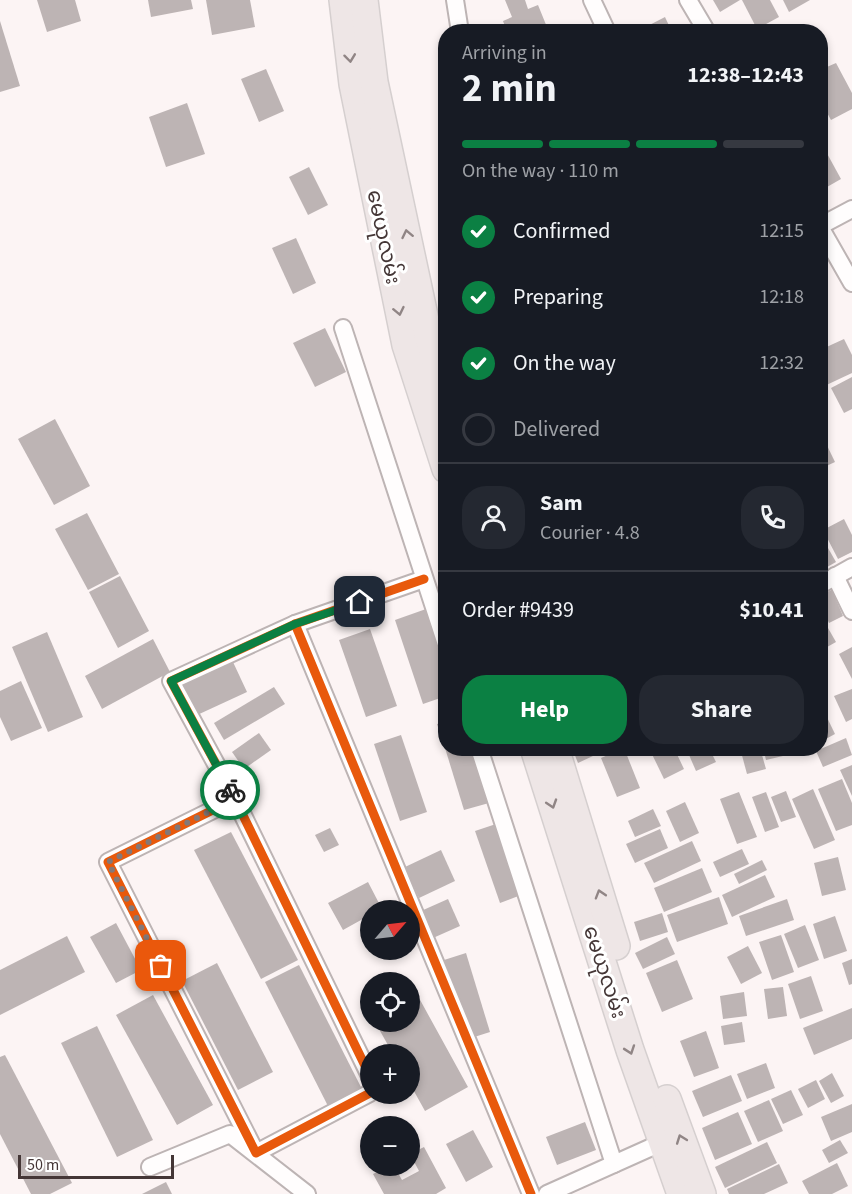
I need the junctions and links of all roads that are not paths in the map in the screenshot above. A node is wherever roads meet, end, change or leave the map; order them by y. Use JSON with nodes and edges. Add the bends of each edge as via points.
{"nodes":[{"id":1,"x":343,"y":0,"type":"edge"},
{"id":2,"x":364,"y":0,"type":"edge"},
{"id":3,"x":455,"y":0,"type":"edge"},
{"id":4,"x":592,"y":0,"type":"edge"},
{"id":5,"x":688,"y":0,"type":"edge"},
{"id":6,"x":459,"y":24,"type":"edge"},
{"id":7,"x":603,"y":24,"type":"edge"},
{"id":8,"x":702,"y":24,"type":"edge"},
{"id":9,"x":852,"y":209,"type":"edge"},
{"id":10,"x":828,"y":222,"type":"edge"},
{"id":11,"x":828,"y":240,"type":"edge"},
{"id":12,"x":852,"y":283,"type":"edge"},
{"id":13,"x":343,"y":328,"type":"dead end"},
{"id":14,"x":438,"y":367,"type":"edge"},
{"id":15,"x":438,"y":444,"type":"edge"},
{"id":16,"x":852,"y":567,"type":"edge"},
{"id":17,"x":835,"y":576,"type":"junction"},
{"id":18,"x":424,"y":579,"type":"junction"},
{"id":19,"x":828,"y":580,"type":"edge"},
{"id":20,"x":852,"y":611,"type":"edge"},
{"id":21,"x":438,"y":620,"type":"edge"},
{"id":22,"x":295,"y":624,"type":"junction"},
{"id":23,"x":482,"y":756,"type":"edge"},
{"id":24,"x":537,"y":756,"type":"edge"},
{"id":25,"x":557,"y":756,"type":"edge"},
{"id":26,"x":235,"y":799,"type":"junction"},
{"id":27,"x":360,"y":1055,"type":"edge"},
{"id":28,"x":360,"y":1098,"type":"edge"},
{"id":29,"x":663,"y":1142,"type":"junction"},
{"id":30,"x":256,"y":1153,"type":"junction"},
{"id":31,"x":614,"y":1164,"type":"junction"},
{"id":32,"x":150,"y":1167,"type":"dead end"},
{"id":33,"x":307,"y":1194,"type":"edge"},
{"id":34,"x":531,"y":1194,"type":"edge"},
{"id":35,"x":547,"y":1194,"type":"edge"},
{"id":36,"x":681,"y":1194,"type":"edge"},
{"id":37,"x":702,"y":1194,"type":"edge"}],
"edges":[{"from":1,"to":15,"type":"main road","name":"မေယုလမ်း","one_way":true,"via":[[353,84],[406,345]]},
{"from":14,"to":2,"type":"main road","name":"မေယုလမ်း","one_way":true,"via":[[377,93]]},
{"from":3,"to":6,"type":"street"},
{"from":4,"to":7,"type":"street"},
{"from":5,"to":8,"type":"street"},
{"from":9,"to":10,"type":"street"},
{"from":11,"to":12,"type":"street"},
{"from":13,"to":18,"type":"street"},
{"from":16,"to":17,"type":"street"},
{"from":17,"to":19,"type":"street"},
{"from":17,"to":20,"type":"street"},
{"from":18,"to":21,"type":"street"},
{"from":18,"to":22,"type":"street"},
{"from":22,"to":26,"type":"street","via":[[171,681]]},
{"from":22,"to":34,"type":"street"},
{"from":23,"to":31,"type":"street"},
{"from":24,"to":29,"type":"main road","name":"မေယုလမ်း","one_way":true},
{"from":37,"to":25,"type":"main road","name":"မေယုလမ်း","one_way":true,"via":[[648,1046]]},
{"from":26,"to":27,"type":"street"},
{"from":26,"to":30,"type":"street","via":[[108,862]]},
{"from":28,"to":30,"type":"street"},
{"from":29,"to":31,"type":"street"},
{"from":29,"to":36,"type":"main road","name":"မေယုလမ်း"},
{"from":30,"to":32,"type":"street","via":[[230,1134]]},
{"from":30,"to":33,"type":"street"},
{"from":31,"to":35,"type":"street"}]}
